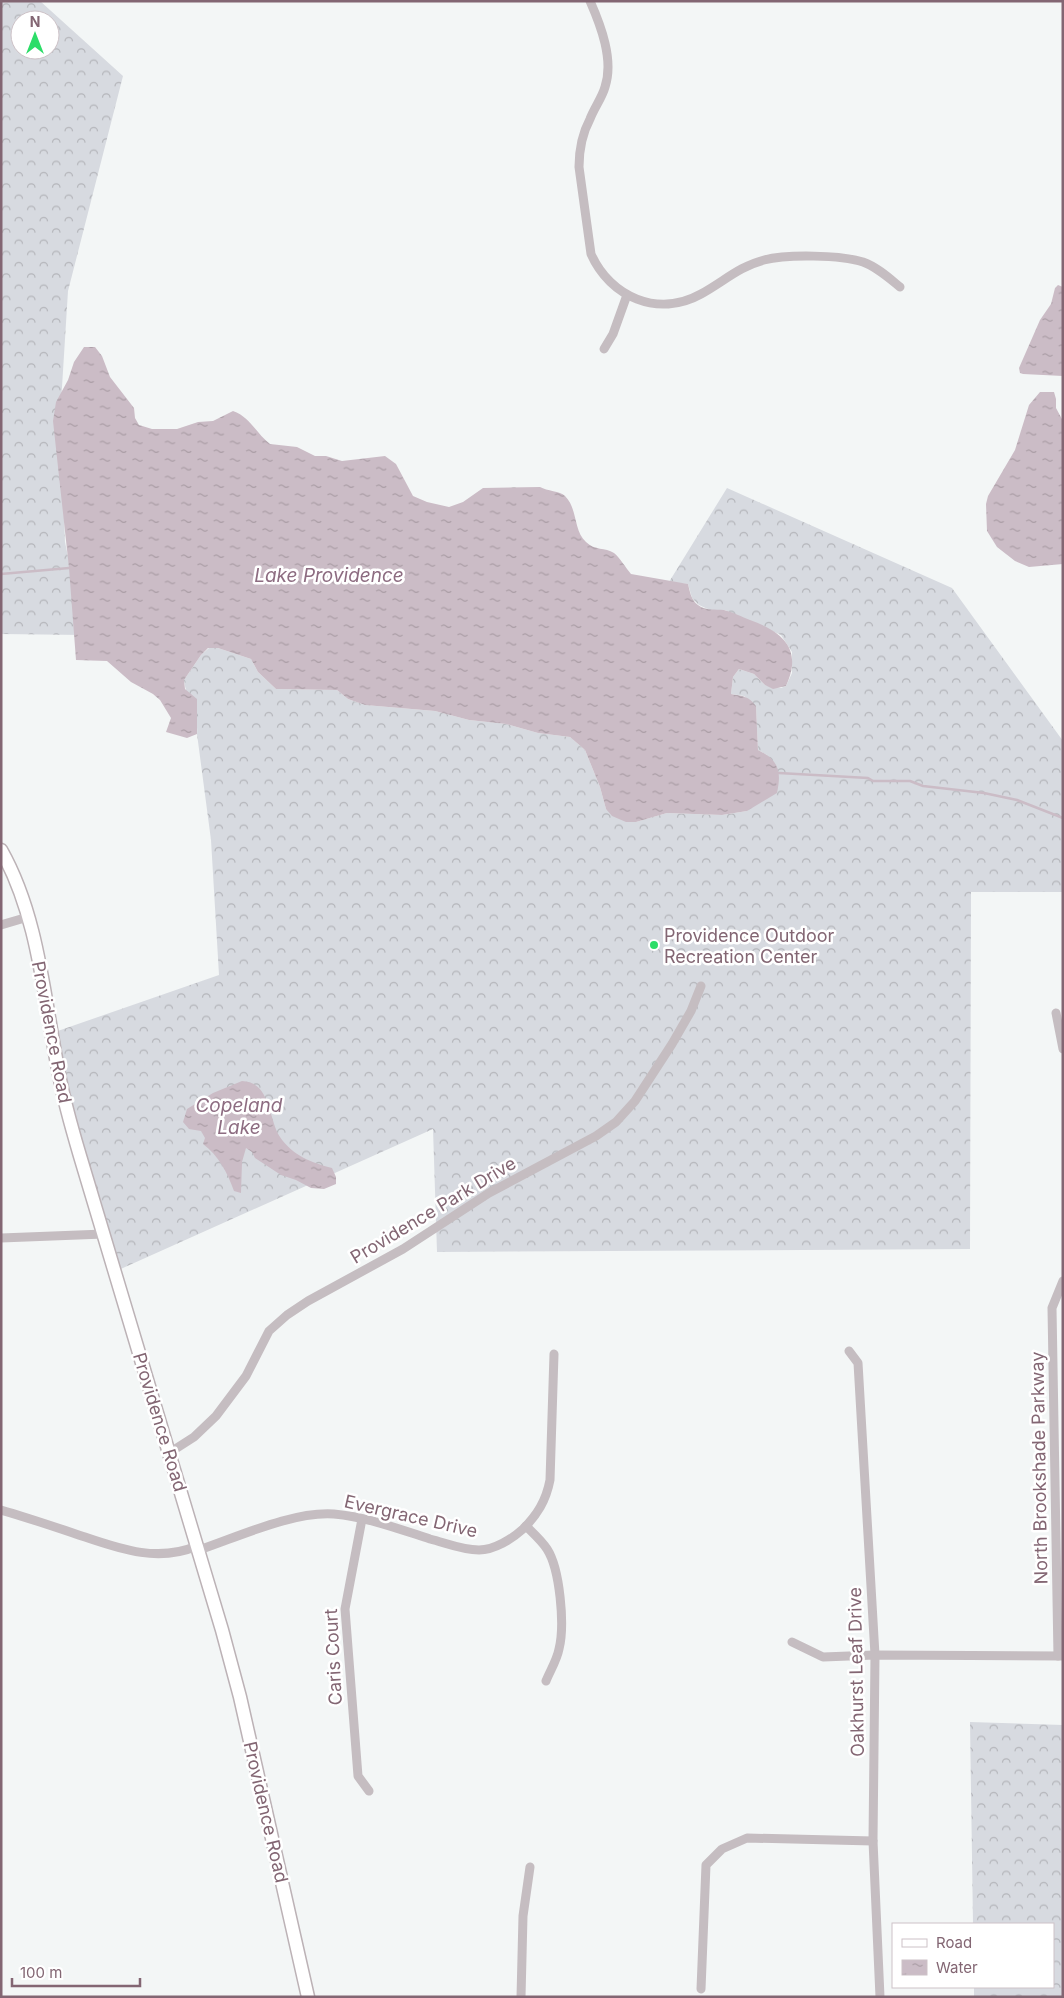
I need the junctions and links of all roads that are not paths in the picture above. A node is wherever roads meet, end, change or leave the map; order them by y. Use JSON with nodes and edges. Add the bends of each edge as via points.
{"nodes":[{"id":1,"x":590,"y":1,"type":"edge"},
{"id":2,"x":900,"y":287,"type":"dead end"},
{"id":3,"x":627,"y":295,"type":"junction"},
{"id":4,"x":604,"y":349,"type":"dead end"},
{"id":5,"x":1,"y":850,"type":"edge"},
{"id":6,"x":28,"y":917,"type":"junction"},
{"id":7,"x":1,"y":925,"type":"edge"},
{"id":8,"x":701,"y":986,"type":"dead end"},
{"id":9,"x":1056,"y":1013,"type":"dead end"},
{"id":10,"x":1063,"y":1049,"type":"edge"},
{"id":11,"x":104,"y":1234,"type":"junction"},
{"id":12,"x":1,"y":1238,"type":"edge"},
{"id":13,"x":1063,"y":1281,"type":"edge"},
{"id":14,"x":849,"y":1351,"type":"dead end"},
{"id":15,"x":554,"y":1354,"type":"dead end"},
{"id":16,"x":169,"y":1453,"type":"junction"},
{"id":17,"x":1,"y":1510,"type":"edge"},
{"id":18,"x":362,"y":1519,"type":"junction"},
{"id":19,"x":526,"y":1526,"type":"junction"},
{"id":20,"x":198,"y":1548,"type":"junction"},
{"id":21,"x":792,"y":1642,"type":"dead end"},
{"id":22,"x":875,"y":1655,"type":"junction"},
{"id":23,"x":1060,"y":1656,"type":"edge"},
{"id":24,"x":546,"y":1681,"type":"dead end"},
{"id":25,"x":369,"y":1791,"type":"dead end"},
{"id":26,"x":873,"y":1841,"type":"junction"},
{"id":27,"x":530,"y":1867,"type":"dead end"},
{"id":28,"x":701,"y":1989,"type":"dead end"},
{"id":29,"x":308,"y":1997,"type":"edge"},
{"id":30,"x":521,"y":1997,"type":"edge"},
{"id":31,"x":880,"y":1997,"type":"edge"}],
"edges":[{"from":1,"to":3,"type":"street","via":[[606,50],[608,75],[581,142],[580,185],[594,260],[612,285]]},
{"from":2,"to":3,"type":"street","via":[[862,262],[794,256],[753,263],[684,301],[653,303]]},
{"from":3,"to":4,"type":"street"},
{"from":5,"to":6,"type":"street","name":"Providence Road"},
{"from":6,"to":7,"type":"street"},
{"from":6,"to":11,"type":"street","name":"Providence Road","via":[[66,1105]]},
{"from":8,"to":16,"type":"street","name":"Providence Park Drive","via":[[672,1044],[635,1101],[616,1122],[489,1193],[403,1249],[287,1314],[269,1331],[246,1376],[216,1416],[194,1437]]},
{"from":9,"to":10,"type":"street"},
{"from":11,"to":12,"type":"street"},
{"from":11,"to":16,"type":"street","name":"Providence Road"},
{"from":13,"to":23,"type":"street","name":"North Brookshade Parkway","via":[[1052,1308]]},
{"from":14,"to":22,"type":"street","name":"Oakhurst Leaf Drive","via":[[858,1363]]},
{"from":15,"to":19,"type":"street","name":"Evergrace Drive","via":[[550,1480],[535,1517]]},
{"from":16,"to":20,"type":"street","name":"Providence Road"},
{"from":17,"to":20,"type":"street","name":"Evergrace Drive","via":[[130,1551],[170,1554]]},
{"from":18,"to":19,"type":"street","name":"Evergrace Drive","via":[[461,1548],[480,1550],[498,1545]]},
{"from":18,"to":20,"type":"street","name":"Evergrace Drive","via":[[333,1514],[300,1516]]},
{"from":18,"to":25,"type":"street","name":"Caris Court","via":[[345,1609],[358,1776]]},
{"from":19,"to":24,"type":"street","via":[[546,1548],[558,1577],[559,1649]]},
{"from":20,"to":29,"type":"street","name":"Providence Road","via":[[240,1696]]},
{"from":21,"to":22,"type":"street","via":[[823,1657]]},
{"from":22,"to":23,"type":"street"},
{"from":22,"to":26,"type":"street","name":"Oakhurst Leaf Drive"},
{"from":26,"to":28,"type":"street","via":[[748,1838],[722,1848],[706,1865]]},
{"from":26,"to":31,"type":"street","name":"Oakhurst Leaf Drive"},
{"from":27,"to":30,"type":"street","via":[[523,1916]]}]}
